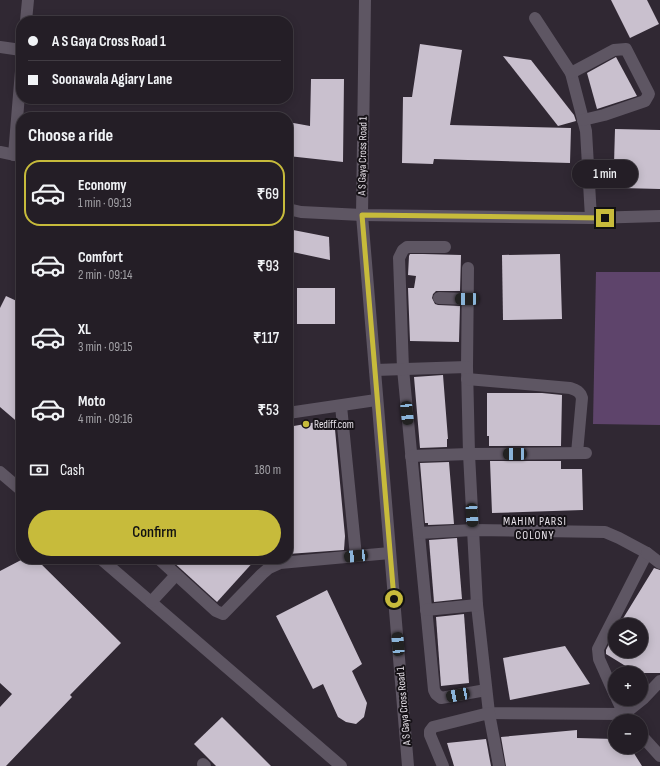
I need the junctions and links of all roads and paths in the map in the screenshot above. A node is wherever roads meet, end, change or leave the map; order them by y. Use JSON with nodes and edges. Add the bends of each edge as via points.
{"nodes":[{"id":1,"x":28,"y":0,"type":"edge"},
{"id":2,"x":365,"y":0,"type":"edge"},
{"id":3,"x":26,"y":16,"type":"edge"},
{"id":4,"x":535,"y":18,"type":"dead end"},
{"id":5,"x":0,"y":47,"type":"edge"},
{"id":6,"x":16,"y":49,"type":"edge"},
{"id":7,"x":571,"y":73,"type":"junction"},
{"id":8,"x":583,"y":120,"type":"junction"},
{"id":9,"x":0,"y":152,"type":"edge"},
{"id":10,"x":16,"y":156,"type":"edge"},
{"id":11,"x":293,"y":210,"type":"edge"},
{"id":12,"x":362,"y":215,"type":"junction"},
{"id":13,"x":660,"y":216,"type":"edge"},
{"id":14,"x":591,"y":218,"type":"junction"},
{"id":15,"x":445,"y":247,"type":"dead end"},
{"id":16,"x":468,"y":268,"type":"dead end"},
{"id":17,"x":439,"y":298,"type":"dead end"},
{"id":18,"x":467,"y":299,"type":"junction"},
{"id":19,"x":403,"y":369,"type":"junction"},
{"id":20,"x":375,"y":370,"type":"junction"},
{"id":21,"x":467,"y":373,"type":"junction"},
{"id":22,"x":376,"y":400,"type":"junction"},
{"id":23,"x":341,"y":406,"type":"junction"},
{"id":24,"x":293,"y":412,"type":"edge"},
{"id":25,"x":469,"y":454,"type":"junction"},
{"id":26,"x":411,"y":456,"type":"junction"},
{"id":27,"x":0,"y":472,"type":"edge"},
{"id":28,"x":16,"y":486,"type":"edge"},
{"id":29,"x":473,"y":530,"type":"junction"},
{"id":30,"x":419,"y":533,"type":"junction"},
{"id":31,"x":390,"y":553,"type":"junction"},
{"id":32,"x":647,"y":554,"type":"junction"},
{"id":33,"x":356,"y":556,"type":"junction"},
{"id":34,"x":293,"y":560,"type":"edge"},
{"id":35,"x":660,"y":563,"type":"edge"},
{"id":36,"x":107,"y":564,"type":"edge"},
{"id":37,"x":164,"y":564,"type":"edge"},
{"id":38,"x":274,"y":564,"type":"edge"},
{"id":39,"x":176,"y":575,"type":"junction"},
{"id":40,"x":151,"y":602,"type":"junction"},
{"id":41,"x":477,"y":605,"type":"junction"},
{"id":42,"x":426,"y":610,"type":"junction"},
{"id":43,"x":608,"y":679,"type":"edge"},
{"id":44,"x":660,"y":681,"type":"edge"},
{"id":45,"x":486,"y":690,"type":"junction"},
{"id":46,"x":489,"y":713,"type":"junction"},
{"id":47,"x":630,"y":714,"type":"edge"},
{"id":48,"x":608,"y":716,"type":"edge"},
{"id":49,"x":648,"y":743,"type":"edge"},
{"id":50,"x":660,"y":756,"type":"edge"},
{"id":51,"x":339,"y":765,"type":"edge"},
{"id":52,"x":408,"y":766,"type":"edge"},
{"id":53,"x":443,"y":766,"type":"edge"},
{"id":54,"x":500,"y":766,"type":"edge"}],
"edges":[{"from":1,"to":3,"type":"street"},
{"from":2,"to":12,"type":"street","name":"A S Gaya Cross Road 1"},
{"from":4,"to":7,"type":"street"},
{"from":5,"to":6,"type":"street"},
{"from":7,"to":8,"type":"street"},
{"from":7,"to":8,"type":"street","via":[[614,50],[626,50],[648,94],[646,101]]},
{"from":8,"to":14,"type":"street","via":[[586,131]]},
{"from":9,"to":10,"type":"street"},
{"from":11,"to":12,"type":"street"},
{"from":12,"to":14,"type":"street"},
{"from":12,"to":20,"type":"street","name":"A S Gaya Cross Road 1"},
{"from":13,"to":14,"type":"street"},
{"from":15,"to":19,"type":"street","via":[[407,247],[401,254]]},
{"from":16,"to":18,"type":"street"},
{"from":17,"to":18,"type":"street"},
{"from":18,"to":21,"type":"street"},
{"from":19,"to":20,"type":"street"},
{"from":19,"to":21,"type":"street"},
{"from":19,"to":26,"type":"street"},
{"from":20,"to":22,"type":"street","name":"A S Gaya Cross Road 1"},
{"from":21,"to":25,"type":"street"},
{"from":21,"to":25,"type":"street","via":[[570,388],[576,390],[582,398],[582,453]]},
{"from":22,"to":23,"type":"street"},
{"from":22,"to":31,"type":"street","name":"A S Gaya Cross Road 1"},
{"from":23,"to":24,"type":"street"},
{"from":23,"to":33,"type":"street"},
{"from":25,"to":26,"type":"street"},
{"from":25,"to":29,"type":"street"},
{"from":26,"to":30,"type":"street"},
{"from":27,"to":28,"type":"street"},
{"from":29,"to":30,"type":"street"},
{"from":29,"to":32,"type":"street","via":[[605,532]]},
{"from":29,"to":41,"type":"street"},
{"from":30,"to":42,"type":"street"},
{"from":31,"to":33,"type":"street"},
{"from":31,"to":52,"type":"street","name":"A S Gaya Cross Road 1"},
{"from":32,"to":35,"type":"street"},
{"from":32,"to":43,"type":"street","via":[[598,650]]},
{"from":33,"to":34,"type":"street"},
{"from":36,"to":40,"type":"street"},
{"from":37,"to":39,"type":"street"},
{"from":38,"to":39,"type":"street","via":[[223,614],[216,611]]},
{"from":39,"to":40,"type":"street"},
{"from":40,"to":51,"type":"street"},
{"from":41,"to":42,"type":"street"},
{"from":41,"to":45,"type":"street"},
{"from":42,"to":45,"type":"street","via":[[436,694],[444,698]]},
{"from":44,"to":47,"type":"street"},
{"from":45,"to":46,"type":"street"},
{"from":46,"to":48,"type":"street"},
{"from":46,"to":53,"type":"street","via":[[433,727],[430,735]]},
{"from":46,"to":54,"type":"street"},
{"from":49,"to":50,"type":"street"}]}
